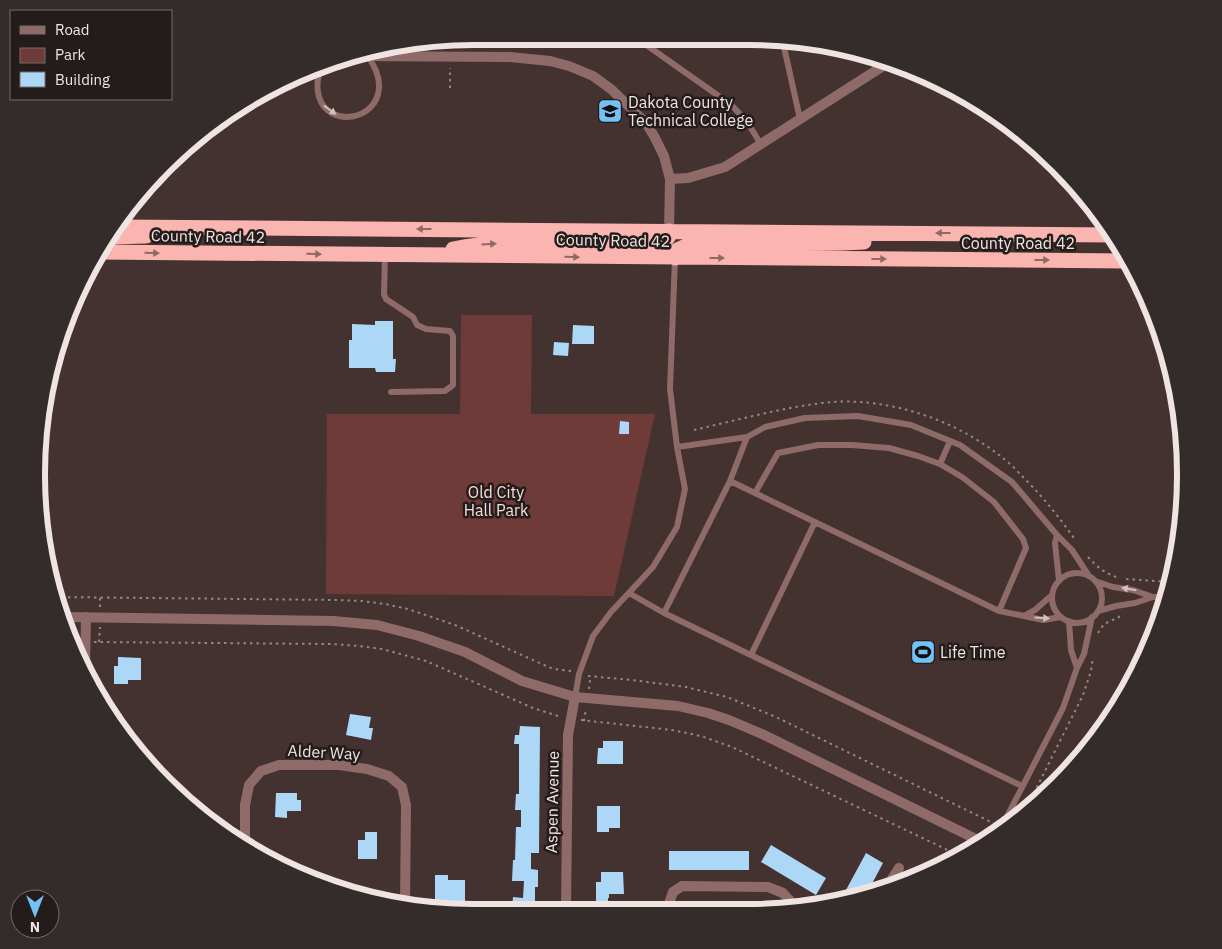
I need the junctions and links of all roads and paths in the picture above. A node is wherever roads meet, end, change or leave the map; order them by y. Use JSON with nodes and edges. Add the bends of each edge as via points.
{"nodes":[{"id":1,"x":646,"y":45,"type":"edge"},
{"id":2,"x":784,"y":47,"type":"edge"},
{"id":3,"x":379,"y":56,"type":"edge"},
{"id":4,"x":369,"y":58,"type":"edge"},
{"id":5,"x":882,"y":67,"type":"edge"},
{"id":6,"x":319,"y":75,"type":"edge"},
{"id":7,"x":800,"y":120,"type":"junction"},
{"id":8,"x":761,"y":145,"type":"junction"},
{"id":9,"x":670,"y":179,"type":"junction"},
{"id":10,"x":124,"y":227,"type":"edge"},
{"id":11,"x":217,"y":228,"type":"junction"},
{"id":12,"x":669,"y":231,"type":"junction"},
{"id":13,"x":904,"y":233,"type":"junction"},
{"id":14,"x":1104,"y":235,"type":"edge"},
{"id":15,"x":116,"y":237,"type":"edge"},
{"id":16,"x":108,"y":252,"type":"edge"},
{"id":17,"x":385,"y":255,"type":"junction"},
{"id":18,"x":424,"y":255,"type":"junction"},
{"id":19,"x":675,"y":258,"type":"junction"},
{"id":20,"x":1120,"y":261,"type":"edge"},
{"id":21,"x":391,"y":392,"type":"dead end"},
{"id":22,"x":747,"y":437,"type":"junction"},
{"id":23,"x":950,"y":441,"type":"junction"},
{"id":24,"x":677,"y":447,"type":"junction"},
{"id":25,"x":940,"y":464,"type":"junction"},
{"id":26,"x":730,"y":481,"type":"junction"},
{"id":27,"x":755,"y":494,"type":"junction"},
{"id":28,"x":815,"y":522,"type":"junction"},
{"id":29,"x":1057,"y":535,"type":"junction"},
{"id":30,"x":1089,"y":576,"type":"junction"},
{"id":31,"x":1059,"y":580,"type":"junction"},
{"id":32,"x":1095,"y":581,"type":"junction"},
{"id":33,"x":629,"y":593,"type":"junction"},
{"id":34,"x":1052,"y":595,"type":"junction"},
{"id":35,"x":63,"y":597,"type":"edge"},
{"id":36,"x":1153,"y":597,"type":"junction"},
{"id":37,"x":1159,"y":597,"type":"edge"},
{"id":38,"x":1120,"y":606,"type":"junction"},
{"id":39,"x":1000,"y":611,"type":"junction"},
{"id":40,"x":1098,"y":611,"type":"junction"},
{"id":41,"x":664,"y":613,"type":"junction"},
{"id":42,"x":1024,"y":616,"type":"junction"},
{"id":43,"x":70,"y":617,"type":"edge"},
{"id":44,"x":86,"y":618,"type":"junction"},
{"id":45,"x":1061,"y":618,"type":"junction"},
{"id":46,"x":1092,"y":618,"type":"junction"},
{"id":47,"x":1069,"y":621,"type":"junction"},
{"id":48,"x":1097,"y":636,"type":"dead end"},
{"id":49,"x":86,"y":642,"type":"junction"},
{"id":50,"x":1094,"y":652,"type":"dead end"},
{"id":51,"x":751,"y":655,"type":"junction"},
{"id":52,"x":86,"y":657,"type":"edge"},
{"id":53,"x":1076,"y":668,"type":"junction"},
{"id":54,"x":579,"y":674,"type":"junction"},
{"id":55,"x":575,"y":697,"type":"junction"},
{"id":56,"x":571,"y":719,"type":"junction"},
{"id":57,"x":1022,"y":786,"type":"junction"},
{"id":58,"x":1033,"y":795,"type":"edge"},
{"id":59,"x":1007,"y":817,"type":"edge"},
{"id":60,"x":993,"y":827,"type":"edge"},
{"id":61,"x":245,"y":837,"type":"edge"},
{"id":62,"x":976,"y":838,"type":"edge"},
{"id":63,"x":951,"y":852,"type":"edge"},
{"id":64,"x":899,"y":868,"type":"dead end"},
{"id":65,"x":892,"y":879,"type":"edge"},
{"id":66,"x":405,"y":898,"type":"edge"},
{"id":67,"x":791,"y":901,"type":"edge"},
{"id":68,"x":566,"y":904,"type":"edge"},
{"id":69,"x":669,"y":904,"type":"edge"}],
"edges":[{"from":1,"to":8,"type":"lane","via":[[730,104],[751,127]]},
{"from":2,"to":7,"type":"lane"},
{"from":3,"to":9,"type":"street","via":[[510,57],[550,61],[593,76],[612,89],[646,123],[664,156]]},
{"from":6,"to":4,"type":"lane","one_way":true,"via":[[316,86],[324,107],[340,116],[357,116],[372,106],[379,88]]},
{"from":5,"to":7,"type":"street"},
{"from":7,"to":8,"type":"street"},
{"from":8,"to":9,"type":"street","via":[[725,167],[688,178]]},
{"from":9,"to":12,"type":"street"},
{"from":10,"to":11,"type":"highway","name":"County Road 42"},
{"from":12,"to":11,"type":"highway","name":"County Road 42","one_way":true},
{"from":11,"to":15,"type":"highway"},
{"from":12,"to":13,"type":"highway","name":"County Road 42"},
{"from":18,"to":12,"type":"highway","one_way":true,"via":[[488,243],[656,243],[665,241]]},
{"from":14,"to":13,"type":"highway","name":"County Road 42","one_way":true},
{"from":13,"to":19,"type":"highway","via":[[842,243],[688,245],[676,250]]},
{"from":16,"to":17,"type":"highway","name":"County Road 42","one_way":true},
{"from":17,"to":18,"type":"highway","name":"County Road 42"},
{"from":17,"to":21,"type":"lane","via":[[386,299],[413,317],[417,325],[450,331],[453,336],[453,385],[445,391]]},
{"from":18,"to":19,"type":"highway","name":"County Road 42","one_way":true},
{"from":19,"to":20,"type":"highway","name":"County Road 42","one_way":true},
{"from":19,"to":24,"type":"lane","via":[[670,389]]},
{"from":22,"to":23,"type":"lane","via":[[765,427],[806,418],[858,416],[912,425]]},
{"from":22,"to":24,"type":"lane"},
{"from":22,"to":26,"type":"lane"},
{"from":23,"to":25,"type":"lane"},
{"from":23,"to":29,"type":"lane","via":[[1012,482]]},
{"from":24,"to":33,"type":"lane","via":[[685,489],[677,527],[653,567]]},
{"from":25,"to":27,"type":"lane","via":[[889,448],[818,445],[778,453]]},
{"from":25,"to":39,"type":"lane","via":[[994,502],[1023,539],[1026,548]]},
{"from":26,"to":27,"type":"lane"},
{"from":26,"to":41,"type":"lane"},
{"from":27,"to":28,"type":"lane"},
{"from":28,"to":39,"type":"lane"},
{"from":28,"to":51,"type":"lane"},
{"from":29,"to":30,"type":"lane","via":[[1072,550]]},
{"from":29,"to":31,"type":"lane"},
{"from":30,"to":31,"type":"lane","via":[[1073,573]]},
{"from":30,"to":32,"type":"lane"},
{"from":31,"to":34,"type":"lane"},
{"from":36,"to":32,"type":"lane","one_way":true},
{"from":32,"to":40,"type":"lane","via":[[1102,596]]},
{"from":33,"to":41,"type":"lane"},
{"from":33,"to":54,"type":"lane","via":[[593,636]]},
{"from":34,"to":42,"type":"lane"},
{"from":34,"to":45,"type":"lane","via":[[1052,604]]},
{"from":35,"to":54,"type":"path","via":[[337,600],[385,604],[437,618],[553,669]]},
{"from":36,"to":37,"type":"lane"},
{"from":36,"to":38,"type":"lane"},
{"from":38,"to":40,"type":"lane"},
{"from":38,"to":48,"type":"path","via":[[1119,617],[1104,624]]},
{"from":39,"to":42,"type":"lane"},
{"from":40,"to":46,"type":"lane"},
{"from":41,"to":51,"type":"lane"},
{"from":42,"to":45,"type":"lane","one_way":true,"via":[[1043,620]]},
{"from":43,"to":44,"type":"street"},
{"from":44,"to":49,"type":"street"},
{"from":44,"to":55,"type":"street","via":[[333,621],[377,625],[464,652],[522,680]]},
{"from":45,"to":47,"type":"lane"},
{"from":46,"to":47,"type":"lane","via":[[1077,623]]},
{"from":46,"to":53,"type":"lane","via":[[1084,654]]},
{"from":47,"to":53,"type":"lane"},
{"from":49,"to":52,"type":"street"},
{"from":49,"to":56,"type":"path","via":[[332,644],[382,649],[426,661],[533,708]]},
{"from":50,"to":58,"type":"path","via":[[1082,696]]},
{"from":51,"to":57,"type":"lane"},
{"from":53,"to":57,"type":"lane","via":[[1063,708]]},
{"from":54,"to":55,"type":"lane"},
{"from":54,"to":60,"type":"path","via":[[686,687],[728,697],[776,717]]},
{"from":55,"to":56,"type":"street","name":"Aspen Avenue"},
{"from":55,"to":62,"type":"street","via":[[678,706],[729,720]]},
{"from":56,"to":63,"type":"path","via":[[701,736],[732,747]]},
{"from":56,"to":68,"type":"street","name":"Aspen Avenue","via":[[568,735]]},
{"from":57,"to":59,"type":"lane"},
{"from":61,"to":66,"type":"street","name":"Alder Way","via":[[248,785],[261,771],[279,765],[339,765],[389,776],[402,787],[406,805]]},
{"from":64,"to":65,"type":"street"},
{"from":67,"to":69,"type":"street","via":[[783,893],[768,887],[682,886],[673,892]]}]}
